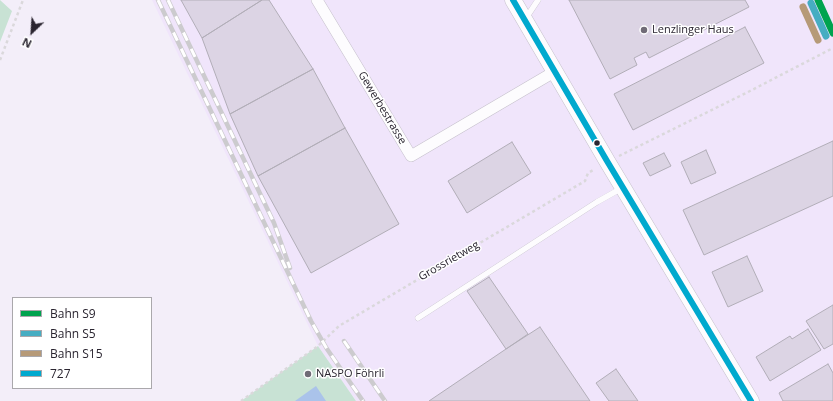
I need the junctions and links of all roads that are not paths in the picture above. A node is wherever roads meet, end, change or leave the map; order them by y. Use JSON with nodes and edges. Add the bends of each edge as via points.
{"nodes":[{"id":1,"x":317,"y":0,"type":"edge"},
{"id":2,"x":513,"y":0,"type":"edge"},
{"id":3,"x":538,"y":0,"type":"edge"},
{"id":4,"x":525,"y":20,"type":"junction"},
{"id":5,"x":554,"y":72,"type":"junction"},
{"id":6,"x":623,"y":187,"type":"junction"},
{"id":7,"x":418,"y":318,"type":"dead end"},
{"id":8,"x":751,"y":401,"type":"edge"}],
"edges":[{"from":1,"to":5,"type":"street","name":"Gewerbestrasse","via":[[411,156]]},
{"from":2,"to":4,"type":"street"},
{"from":3,"to":4,"type":"lane"},
{"from":4,"to":5,"type":"street"},
{"from":5,"to":6,"type":"street"},
{"from":6,"to":7,"type":"lane"},
{"from":6,"to":8,"type":"street"}]}
